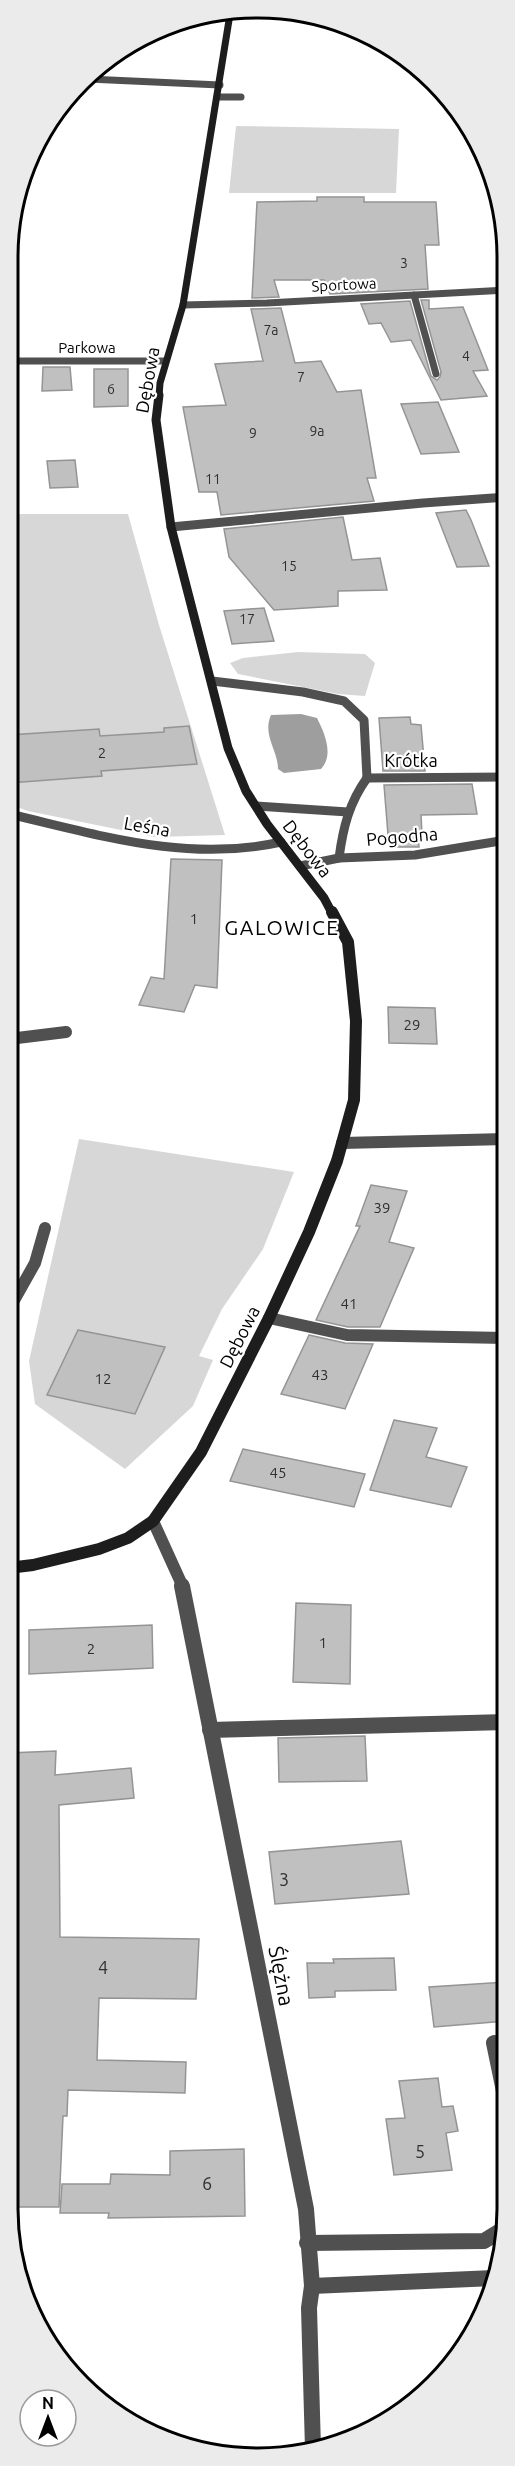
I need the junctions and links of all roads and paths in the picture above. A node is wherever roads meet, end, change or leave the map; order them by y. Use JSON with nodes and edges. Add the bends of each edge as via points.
{"nodes":[{"id":1,"x":229,"y":20,"type":"edge"},
{"id":2,"x":98,"y":79,"type":"edge"},
{"id":3,"x":220,"y":85,"type":"junction"},
{"id":4,"x":217,"y":97,"type":"junction"},
{"id":5,"x":241,"y":97,"type":"dead end"},
{"id":6,"x":497,"y":291,"type":"edge"},
{"id":7,"x":414,"y":295,"type":"junction"},
{"id":8,"x":183,"y":305,"type":"junction"},
{"id":9,"x":18,"y":361,"type":"edge"},
{"id":10,"x":165,"y":361,"type":"junction"},
{"id":11,"x":436,"y":374,"type":"dead end"},
{"id":12,"x":497,"y":498,"type":"edge"},
{"id":13,"x":171,"y":527,"type":"junction"},
{"id":14,"x":212,"y":681,"type":"junction"},
{"id":15,"x":497,"y":777,"type":"edge"},
{"id":16,"x":367,"y":778,"type":"junction"},
{"id":17,"x":256,"y":806,"type":"junction"},
{"id":18,"x":348,"y":812,"type":"junction"},
{"id":19,"x":18,"y":816,"type":"edge"},
{"id":20,"x":281,"y":842,"type":"junction"},
{"id":21,"x":497,"y":842,"type":"edge"},
{"id":22,"x":339,"y":858,"type":"junction"},
{"id":23,"x":300,"y":866,"type":"junction"},
{"id":24,"x":66,"y":1032,"type":"dead end"},
{"id":25,"x":18,"y":1039,"type":"edge"},
{"id":26,"x":497,"y":1139,"type":"edge"},
{"id":27,"x":342,"y":1143,"type":"junction"},
{"id":28,"x":45,"y":1228,"type":"dead end"},
{"id":29,"x":18,"y":1293,"type":"edge"},
{"id":30,"x":269,"y":1318,"type":"junction"},
{"id":31,"x":497,"y":1338,"type":"edge"},
{"id":32,"x":153,"y":1521,"type":"junction"},
{"id":33,"x":18,"y":1567,"type":"edge"},
{"id":34,"x":497,"y":1722,"type":"edge"},
{"id":35,"x":210,"y":1730,"type":"junction"},
{"id":36,"x":494,"y":2043,"type":"dead end"},
{"id":37,"x":497,"y":2058,"type":"edge"},
{"id":38,"x":495,"y":2234,"type":"edge"},
{"id":39,"x":307,"y":2242,"type":"junction"},
{"id":40,"x":486,"y":2278,"type":"edge"},
{"id":41,"x":312,"y":2286,"type":"junction"},
{"id":42,"x":313,"y":2441,"type":"edge"}],
"edges":[{"from":1,"to":3,"type":"street","name":"Dębowa"},
{"from":2,"to":3,"type":"street"},
{"from":3,"to":4,"type":"street","name":"Dębowa"},
{"from":4,"to":5,"type":"street"},
{"from":4,"to":8,"type":"street","name":"Dębowa"},
{"from":6,"to":7,"type":"street","name":"Sportowa"},
{"from":7,"to":8,"type":"street","name":"Sportowa"},
{"from":7,"to":11,"type":"street"},
{"from":8,"to":10,"type":"street","name":"Dębowa"},
{"from":9,"to":10,"type":"street","name":"Parkowa"},
{"from":10,"to":13,"type":"street","name":"Dębowa","via":[[156,420]]},
{"from":12,"to":13,"type":"street"},
{"from":13,"to":14,"type":"street","name":"Dębowa"},
{"from":14,"to":16,"type":"street","via":[[344,701],[364,720]]},
{"from":14,"to":17,"type":"street","name":"Dębowa","via":[[228,748]]},
{"from":15,"to":16,"type":"street","name":"Krótka"},
{"from":16,"to":18,"type":"street","name":"Krótka","via":[[353,796]]},
{"from":17,"to":18,"type":"street"},
{"from":17,"to":20,"type":"street","name":"Dębowa"},
{"from":18,"to":22,"type":"street","name":"Krótka"},
{"from":19,"to":20,"type":"street","name":"Leśna","via":[[160,848],[218,850]]},
{"from":20,"to":23,"type":"street","name":"Dębowa"},
{"from":21,"to":22,"type":"street","name":"Pogodna","via":[[415,855]]},
{"from":22,"to":23,"type":"street","name":"Pogodna"},
{"from":23,"to":27,"type":"street","name":"Dębowa","via":[[324,898],[348,942],[356,1021],[354,1100]]},
{"from":24,"to":25,"type":"street"},
{"from":26,"to":27,"type":"street"},
{"from":27,"to":30,"type":"street","name":"Dębowa","via":[[309,1232]]},
{"from":28,"to":29,"type":"street","via":[[35,1263]]},
{"from":30,"to":31,"type":"street","via":[[347,1335]]},
{"from":30,"to":32,"type":"street","name":"Dębowa","via":[[201,1452]]},
{"from":32,"to":33,"type":"street","name":"Dębowa","via":[[128,1538],[99,1549]]},
{"from":32,"to":35,"type":"street","name":"Ślężna","via":[[182,1584]]},
{"from":34,"to":35,"type":"street"},
{"from":35,"to":39,"type":"street","name":"Ślężna","via":[[306,2209]]},
{"from":36,"to":37,"type":"street"},
{"from":38,"to":39,"type":"street","via":[[484,2241]]},
{"from":39,"to":41,"type":"street","name":"Ślężna"},
{"from":40,"to":41,"type":"street"},
{"from":41,"to":42,"type":"street","name":"Ślężna","via":[[309,2308]]}]}
